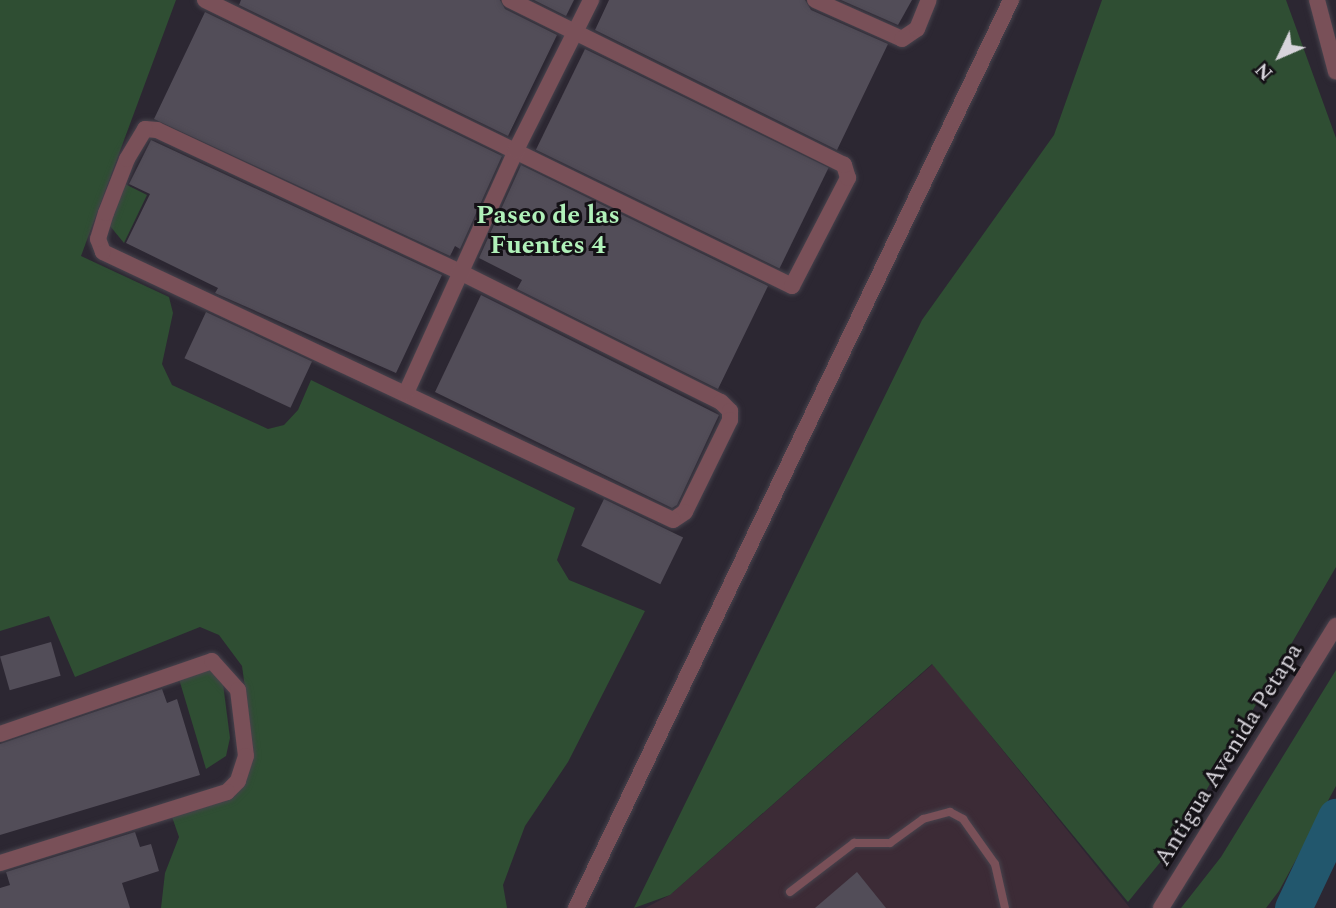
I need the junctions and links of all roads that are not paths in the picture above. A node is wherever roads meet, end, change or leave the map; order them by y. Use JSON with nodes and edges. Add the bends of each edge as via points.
{"nodes":[{"id":1,"x":205,"y":0,"type":"edge"},
{"id":2,"x":510,"y":0,"type":"edge"},
{"id":3,"x":591,"y":0,"type":"edge"},
{"id":4,"x":815,"y":0,"type":"edge"},
{"id":5,"x":929,"y":0,"type":"edge"},
{"id":6,"x":1011,"y":0,"type":"edge"},
{"id":7,"x":1317,"y":0,"type":"edge"},
{"id":8,"x":575,"y":30,"type":"junction"},
{"id":9,"x":1336,"y":72,"type":"edge"},
{"id":10,"x":516,"y":150,"type":"junction"},
{"id":11,"x":462,"y":272,"type":"junction"},
{"id":12,"x":406,"y":393,"type":"junction"},
{"id":13,"x":1336,"y":626,"type":"edge"},
{"id":14,"x":0,"y":734,"type":"edge"},
{"id":15,"x":0,"y":863,"type":"edge"},
{"id":16,"x":790,"y":892,"type":"dead end"},
{"id":17,"x":576,"y":908,"type":"edge"},
{"id":18,"x":1005,"y":908,"type":"edge"},
{"id":19,"x":1161,"y":908,"type":"edge"}],
"edges":[{"from":1,"to":10,"type":"street"},
{"from":2,"to":8,"type":"street"},
{"from":3,"to":8,"type":"street"},
{"from":4,"to":5,"type":"street","via":[[902,39],[917,29]]},
{"from":6,"to":17,"type":"street"},
{"from":7,"to":9,"type":"street"},
{"from":8,"to":10,"type":"street"},
{"from":8,"to":10,"type":"street","via":[[834,157],[848,178],[797,278],[785,286]]},
{"from":10,"to":11,"type":"street"},
{"from":11,"to":12,"type":"street"},
{"from":11,"to":12,"type":"street","via":[[721,401],[730,411],[730,420],[685,512],[673,520]]},
{"from":11,"to":12,"type":"street","via":[[157,130],[140,132],[127,159],[98,239],[102,251]]},
{"from":13,"to":19,"type":"street","name":"Antigua Avenida Petapa"},
{"from":14,"to":15,"type":"street","via":[[212,661],[238,690],[246,756],[238,781],[227,792]]},
{"from":16,"to":18,"type":"lane","via":[[854,843],[890,843],[923,819],[950,812],[963,819],[995,864]]}]}
